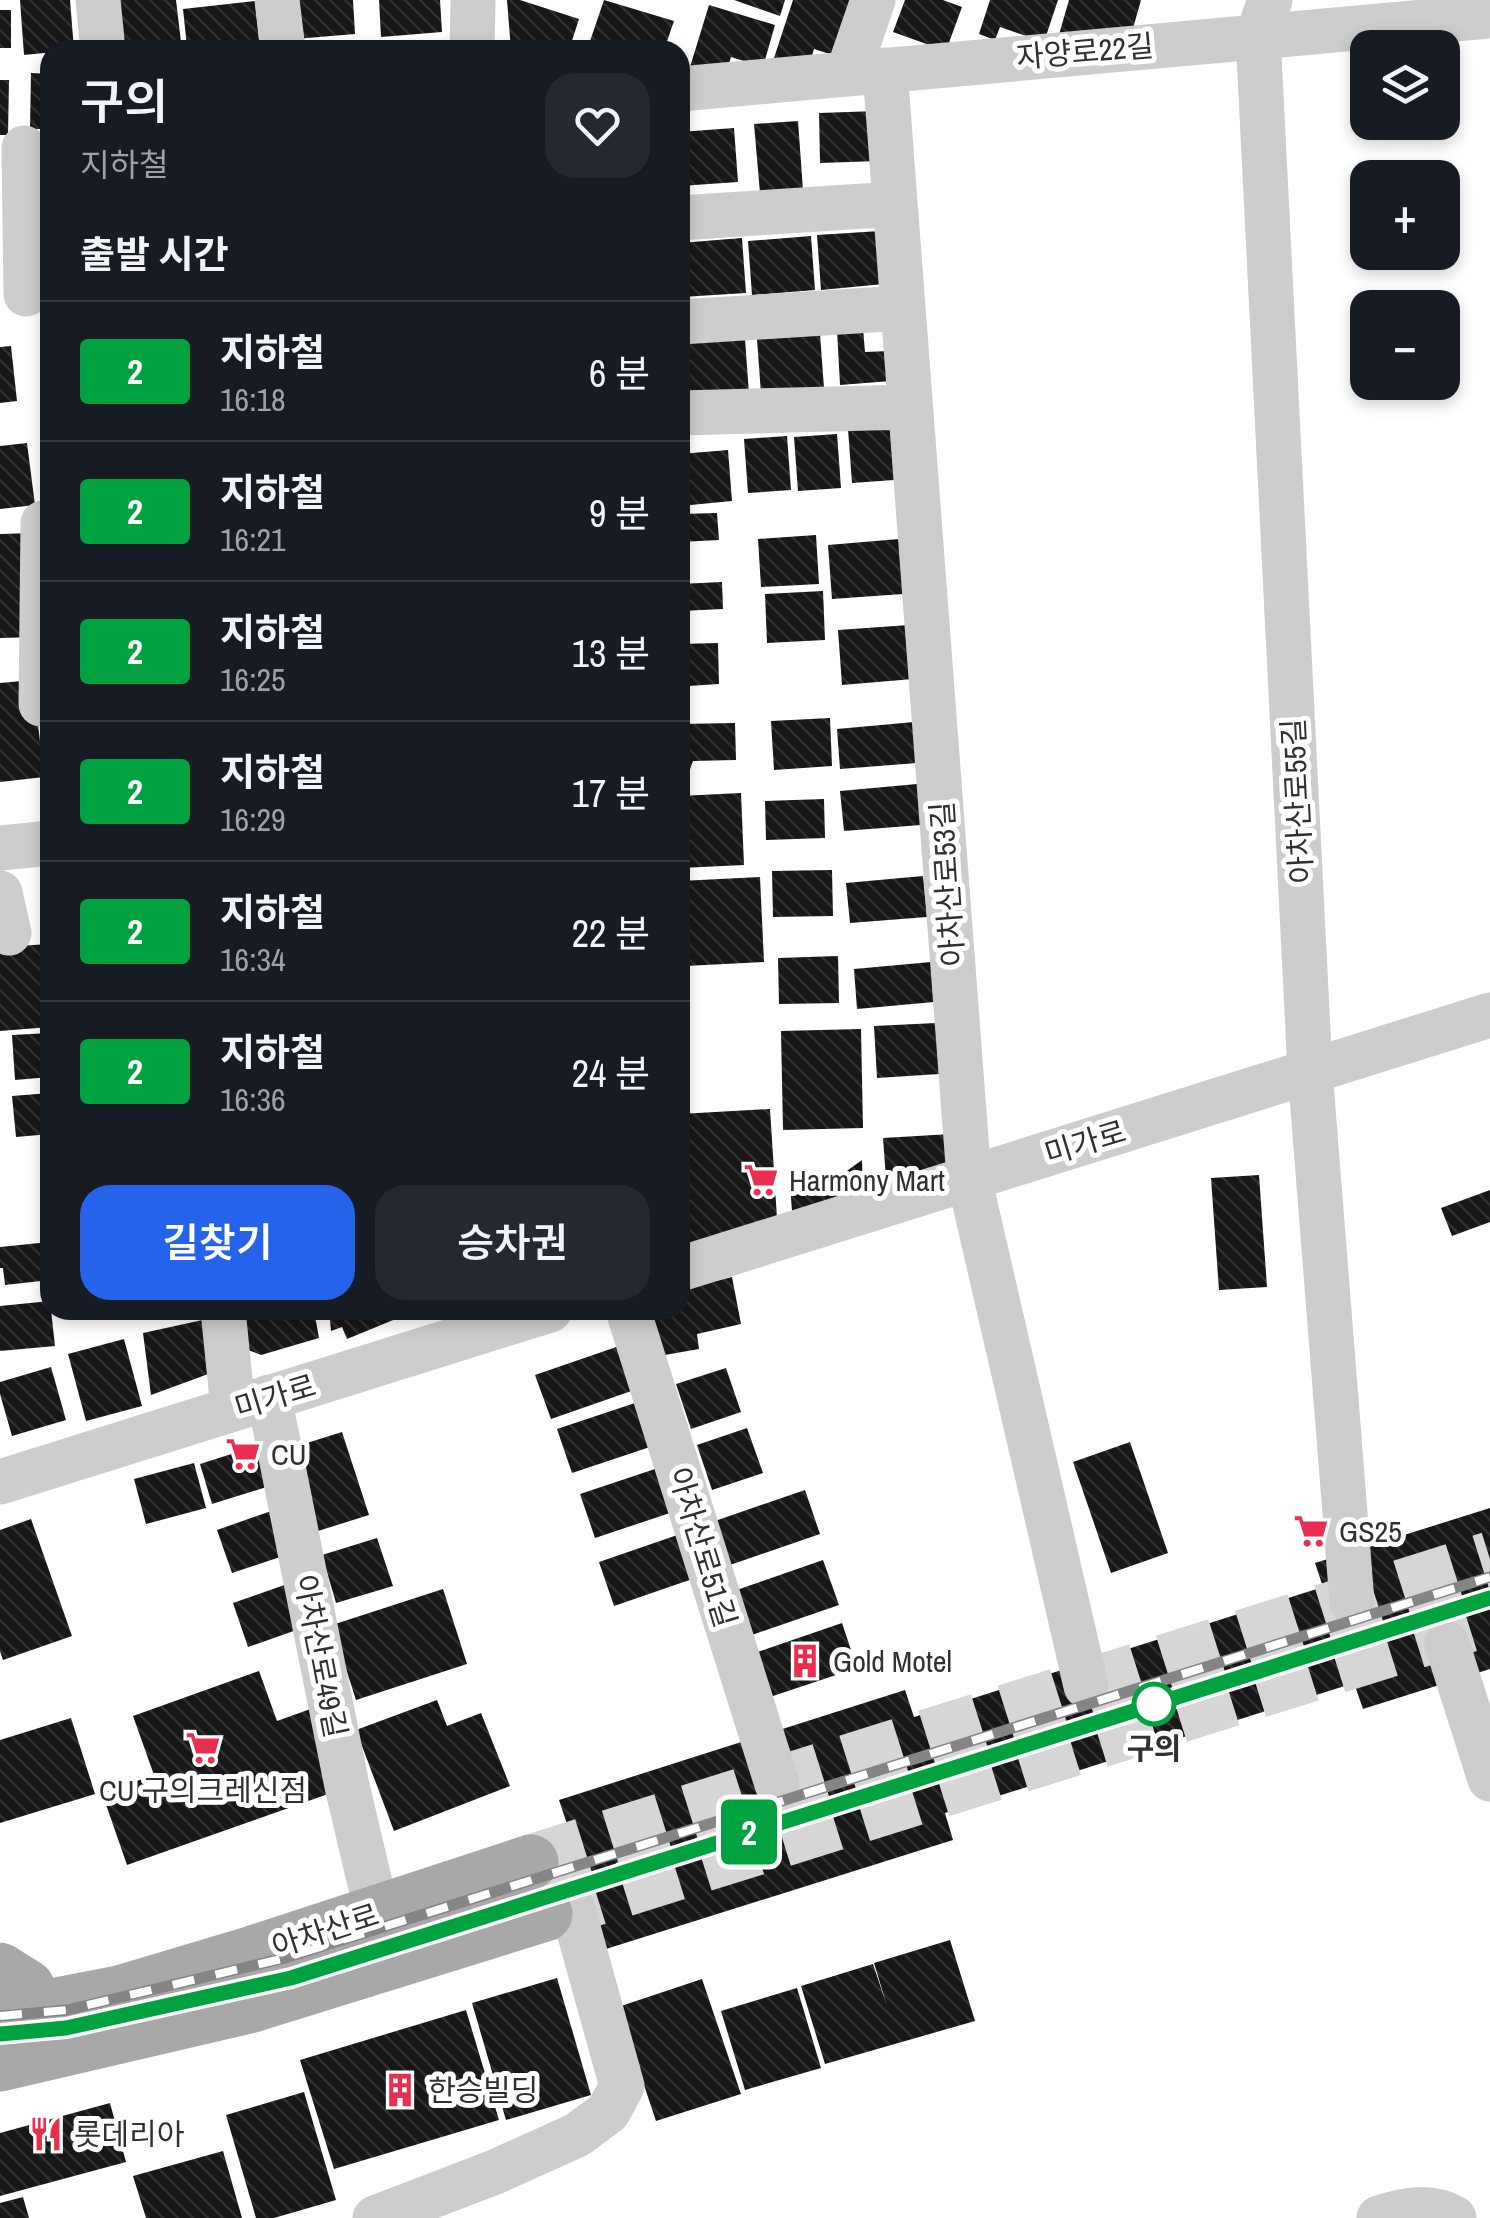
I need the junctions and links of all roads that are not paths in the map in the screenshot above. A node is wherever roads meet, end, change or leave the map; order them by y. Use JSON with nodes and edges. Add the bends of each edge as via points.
{"nodes":[{"id":1,"x":98,"y":0,"type":"edge"},
{"id":2,"x":278,"y":0,"type":"edge"},
{"id":3,"x":473,"y":0,"type":"edge"},
{"id":4,"x":873,"y":0,"type":"edge"},
{"id":5,"x":1490,"y":16,"type":"edge"},
{"id":6,"x":1264,"y":17,"type":"edge"},
{"id":7,"x":102,"y":40,"type":"edge"},
{"id":8,"x":282,"y":40,"type":"edge"},
{"id":9,"x":472,"y":40,"type":"edge"},
{"id":10,"x":866,"y":72,"type":"junction"},
{"id":11,"x":690,"y":88,"type":"edge"},
{"id":12,"x":25,"y":148,"type":"edge"},
{"id":13,"x":895,"y":204,"type":"junction"},
{"id":14,"x":690,"y":217,"type":"edge"},
{"id":15,"x":26,"y":294,"type":"dead end"},
{"id":16,"x":903,"y":308,"type":"junction"},
{"id":17,"x":690,"y":321,"type":"edge"},
{"id":18,"x":910,"y":407,"type":"junction"},
{"id":19,"x":690,"y":413,"type":"edge"},
{"id":20,"x":40,"y":844,"type":"edge"},
{"id":21,"x":0,"y":848,"type":"edge"},
{"id":22,"x":1487,"y":1028,"type":"edge"},
{"id":23,"x":1310,"y":1071,"type":"junction"},
{"id":24,"x":969,"y":1178,"type":"junction"},
{"id":25,"x":690,"y":1266,"type":"edge"},
{"id":26,"x":226,"y":1320,"type":"edge"},
{"id":27,"x":518,"y":1320,"type":"edge"},
{"id":28,"x":631,"y":1320,"type":"edge"},
{"id":29,"x":251,"y":1403,"type":"junction"},
{"id":30,"x":0,"y":1482,"type":"edge"},
{"id":31,"x":1352,"y":1602,"type":"dead end"},
{"id":32,"x":1448,"y":1644,"type":"dead end"},
{"id":33,"x":1086,"y":1686,"type":"dead end"},
{"id":34,"x":1490,"y":1780,"type":"edge"},
{"id":35,"x":777,"y":1784,"type":"dead end"},
{"id":36,"x":530,"y":1862,"type":"tunnel mouth"},
{"id":37,"x":559,"y":1910,"type":"joint"},
{"id":38,"x":377,"y":1913,"type":"junction"},
{"id":39,"x":8,"y":2015,"type":"edge"},
{"id":40,"x":375,"y":2218,"type":"edge"},
{"id":41,"x":1379,"y":2218,"type":"edge"},
{"id":42,"x":1454,"y":2218,"type":"edge"}],
"edges":[{"from":1,"to":7,"type":"street"},
{"from":2,"to":8,"type":"street"},
{"from":3,"to":9,"type":"street"},
{"from":4,"to":10,"type":"street"},
{"from":5,"to":6,"type":"street","name":"자양로22길"},
{"from":6,"to":10,"type":"street","name":"자양로22길"},
{"from":6,"to":23,"type":"street","name":"아차산로55길"},
{"from":10,"to":11,"type":"street","name":"자양로22길"},
{"from":10,"to":13,"type":"street","name":"아차산로53길"},
{"from":12,"to":15,"type":"street"},
{"from":13,"to":14,"type":"street"},
{"from":13,"to":16,"type":"street","name":"아차산로53길"},
{"from":16,"to":17,"type":"street"},
{"from":16,"to":18,"type":"street","name":"아차산로53길"},
{"from":18,"to":19,"type":"street"},
{"from":18,"to":24,"type":"street","name":"아차산로53길"},
{"from":20,"to":21,"type":"street"},
{"from":22,"to":23,"type":"street","name":"미가로"},
{"from":23,"to":24,"type":"street","name":"미가로"},
{"from":23,"to":31,"type":"street","name":"아차산로55길"},
{"from":24,"to":25,"type":"street","name":"미가로"},
{"from":24,"to":33,"type":"street","name":"아차산로53길"},
{"from":26,"to":29,"type":"street","name":"아차산로49길"},
{"from":27,"to":29,"type":"street","name":"미가로"},
{"from":28,"to":35,"type":"street","name":"아차산로51길"},
{"from":29,"to":30,"type":"street","name":"미가로"},
{"from":29,"to":38,"type":"street","name":"아차산로49길"},
{"from":32,"to":34,"type":"street"},
{"from":36,"to":38,"type":"main road","name":"아차산로"},
{"from":37,"to":39,"type":"main road","name":"아차산로","via":[[249,2006]]},
{"from":37,"to":40,"type":"street","via":[[622,2086],[608,2112],[544,2150]]},
{"from":38,"to":39,"type":"main road","name":"아차산로","via":[[119,1993]]},
{"from":41,"to":42,"type":"street","via":[[1439,2209]]}]}
